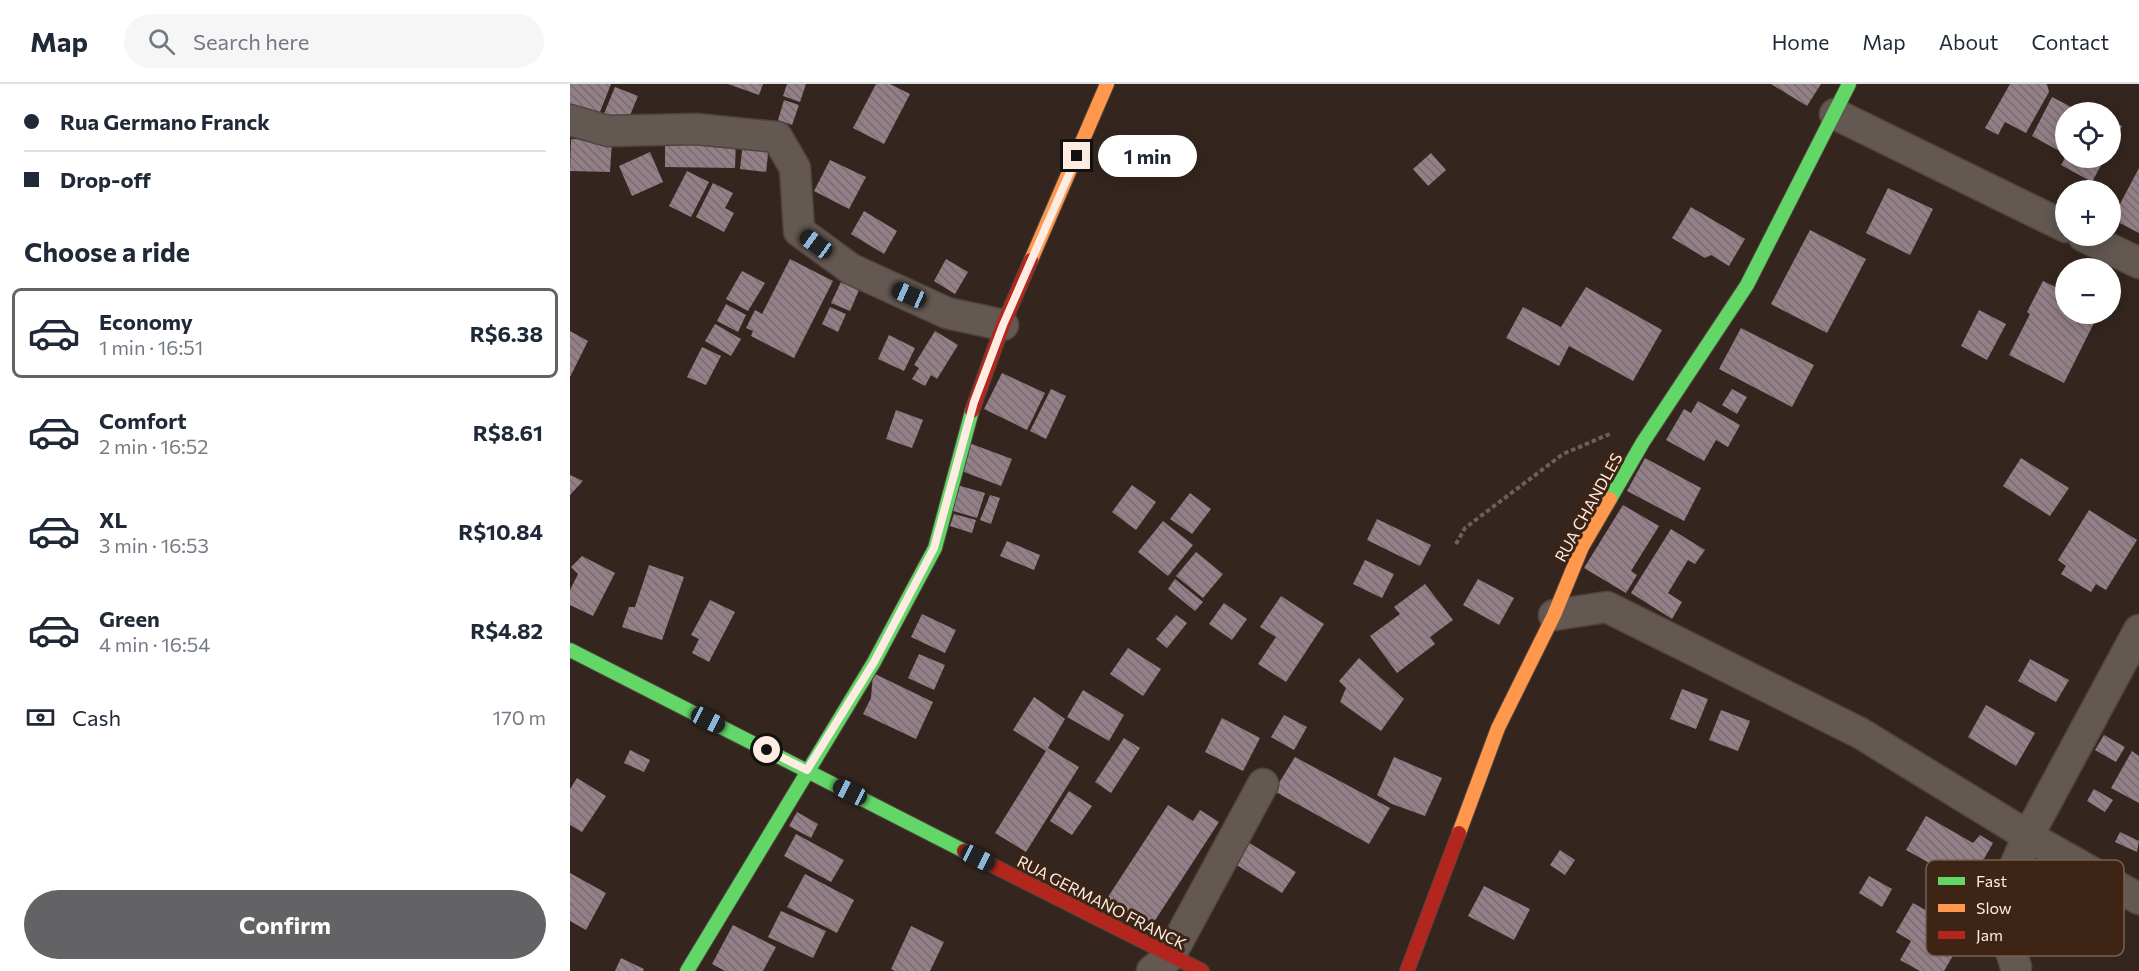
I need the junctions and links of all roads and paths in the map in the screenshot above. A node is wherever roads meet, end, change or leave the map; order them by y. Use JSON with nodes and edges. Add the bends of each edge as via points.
{"nodes":[{"id":1,"x":1107,"y":84,"type":"edge"},
{"id":2,"x":1849,"y":84,"type":"edge"},
{"id":3,"x":1835,"y":114,"type":"junction"},
{"id":4,"x":570,"y":120,"type":"edge"},
{"id":5,"x":2055,"y":222,"type":"edge"},
{"id":6,"x":2104,"y":246,"type":"edge"},
{"id":7,"x":2139,"y":263,"type":"edge"},
{"id":8,"x":1003,"y":325,"type":"junction"},
{"id":9,"x":1643,"y":442,"type":"junction"},
{"id":10,"x":1456,"y":544,"type":"dead end"},
{"id":11,"x":1554,"y":615,"type":"junction"},
{"id":12,"x":2139,"y":630,"type":"edge"},
{"id":13,"x":570,"y":650,"type":"edge"},
{"id":14,"x":807,"y":770,"type":"junction"},
{"id":15,"x":1263,"y":784,"type":"dead end"},
{"id":16,"x":2028,"y":836,"type":"junction"},
{"id":17,"x":2017,"y":860,"type":"edge"},
{"id":18,"x":2070,"y":860,"type":"edge"},
{"id":19,"x":2124,"y":890,"type":"edge"},
{"id":20,"x":2139,"y":899,"type":"edge"},
{"id":21,"x":2012,"y":956,"type":"edge"},
{"id":22,"x":1161,"y":964,"type":"edge"},
{"id":23,"x":2016,"y":967,"type":"dead end"},
{"id":24,"x":687,"y":971,"type":"edge"},
{"id":25,"x":1202,"y":971,"type":"edge"},
{"id":26,"x":1407,"y":971,"type":"edge"}],
"edges":[{"from":1,"to":8,"type":"street"},
{"from":2,"to":3,"type":"street","name":"RUA CHANDLES"},
{"from":3,"to":5,"type":"street"},
{"from":3,"to":9,"type":"street","name":"RUA CHANDLES","via":[[1748,285]]},
{"from":4,"to":8,"type":"street","via":[[608,131],[696,129],[777,137],[795,168],[799,231],[851,269],[947,313]]},
{"from":6,"to":7,"type":"street"},
{"from":8,"to":14,"type":"street","via":[[974,402],[934,548],[874,662]]},
{"from":9,"to":10,"type":"path","via":[[1617,431],[1563,454],[1465,528]]},
{"from":9,"to":11,"type":"street","name":"RUA CHANDLES","via":[[1582,547]]},
{"from":11,"to":16,"type":"street","via":[[1607,607],[1860,733]]},
{"from":11,"to":26,"type":"street","name":"RUA CHANDLES","via":[[1498,728]]},
{"from":12,"to":16,"type":"street"},
{"from":13,"to":14,"type":"street","name":"RUA GERMANO FRANCK"},
{"from":14,"to":22,"type":"street","name":"RUA GERMANO FRANCK"},
{"from":14,"to":24,"type":"street"},
{"from":15,"to":22,"type":"street"},
{"from":16,"to":17,"type":"street"},
{"from":16,"to":18,"type":"street"},
{"from":19,"to":20,"type":"street"},
{"from":21,"to":23,"type":"street"},
{"from":22,"to":25,"type":"street","name":"RUA GERMANO FRANCK"}]}
